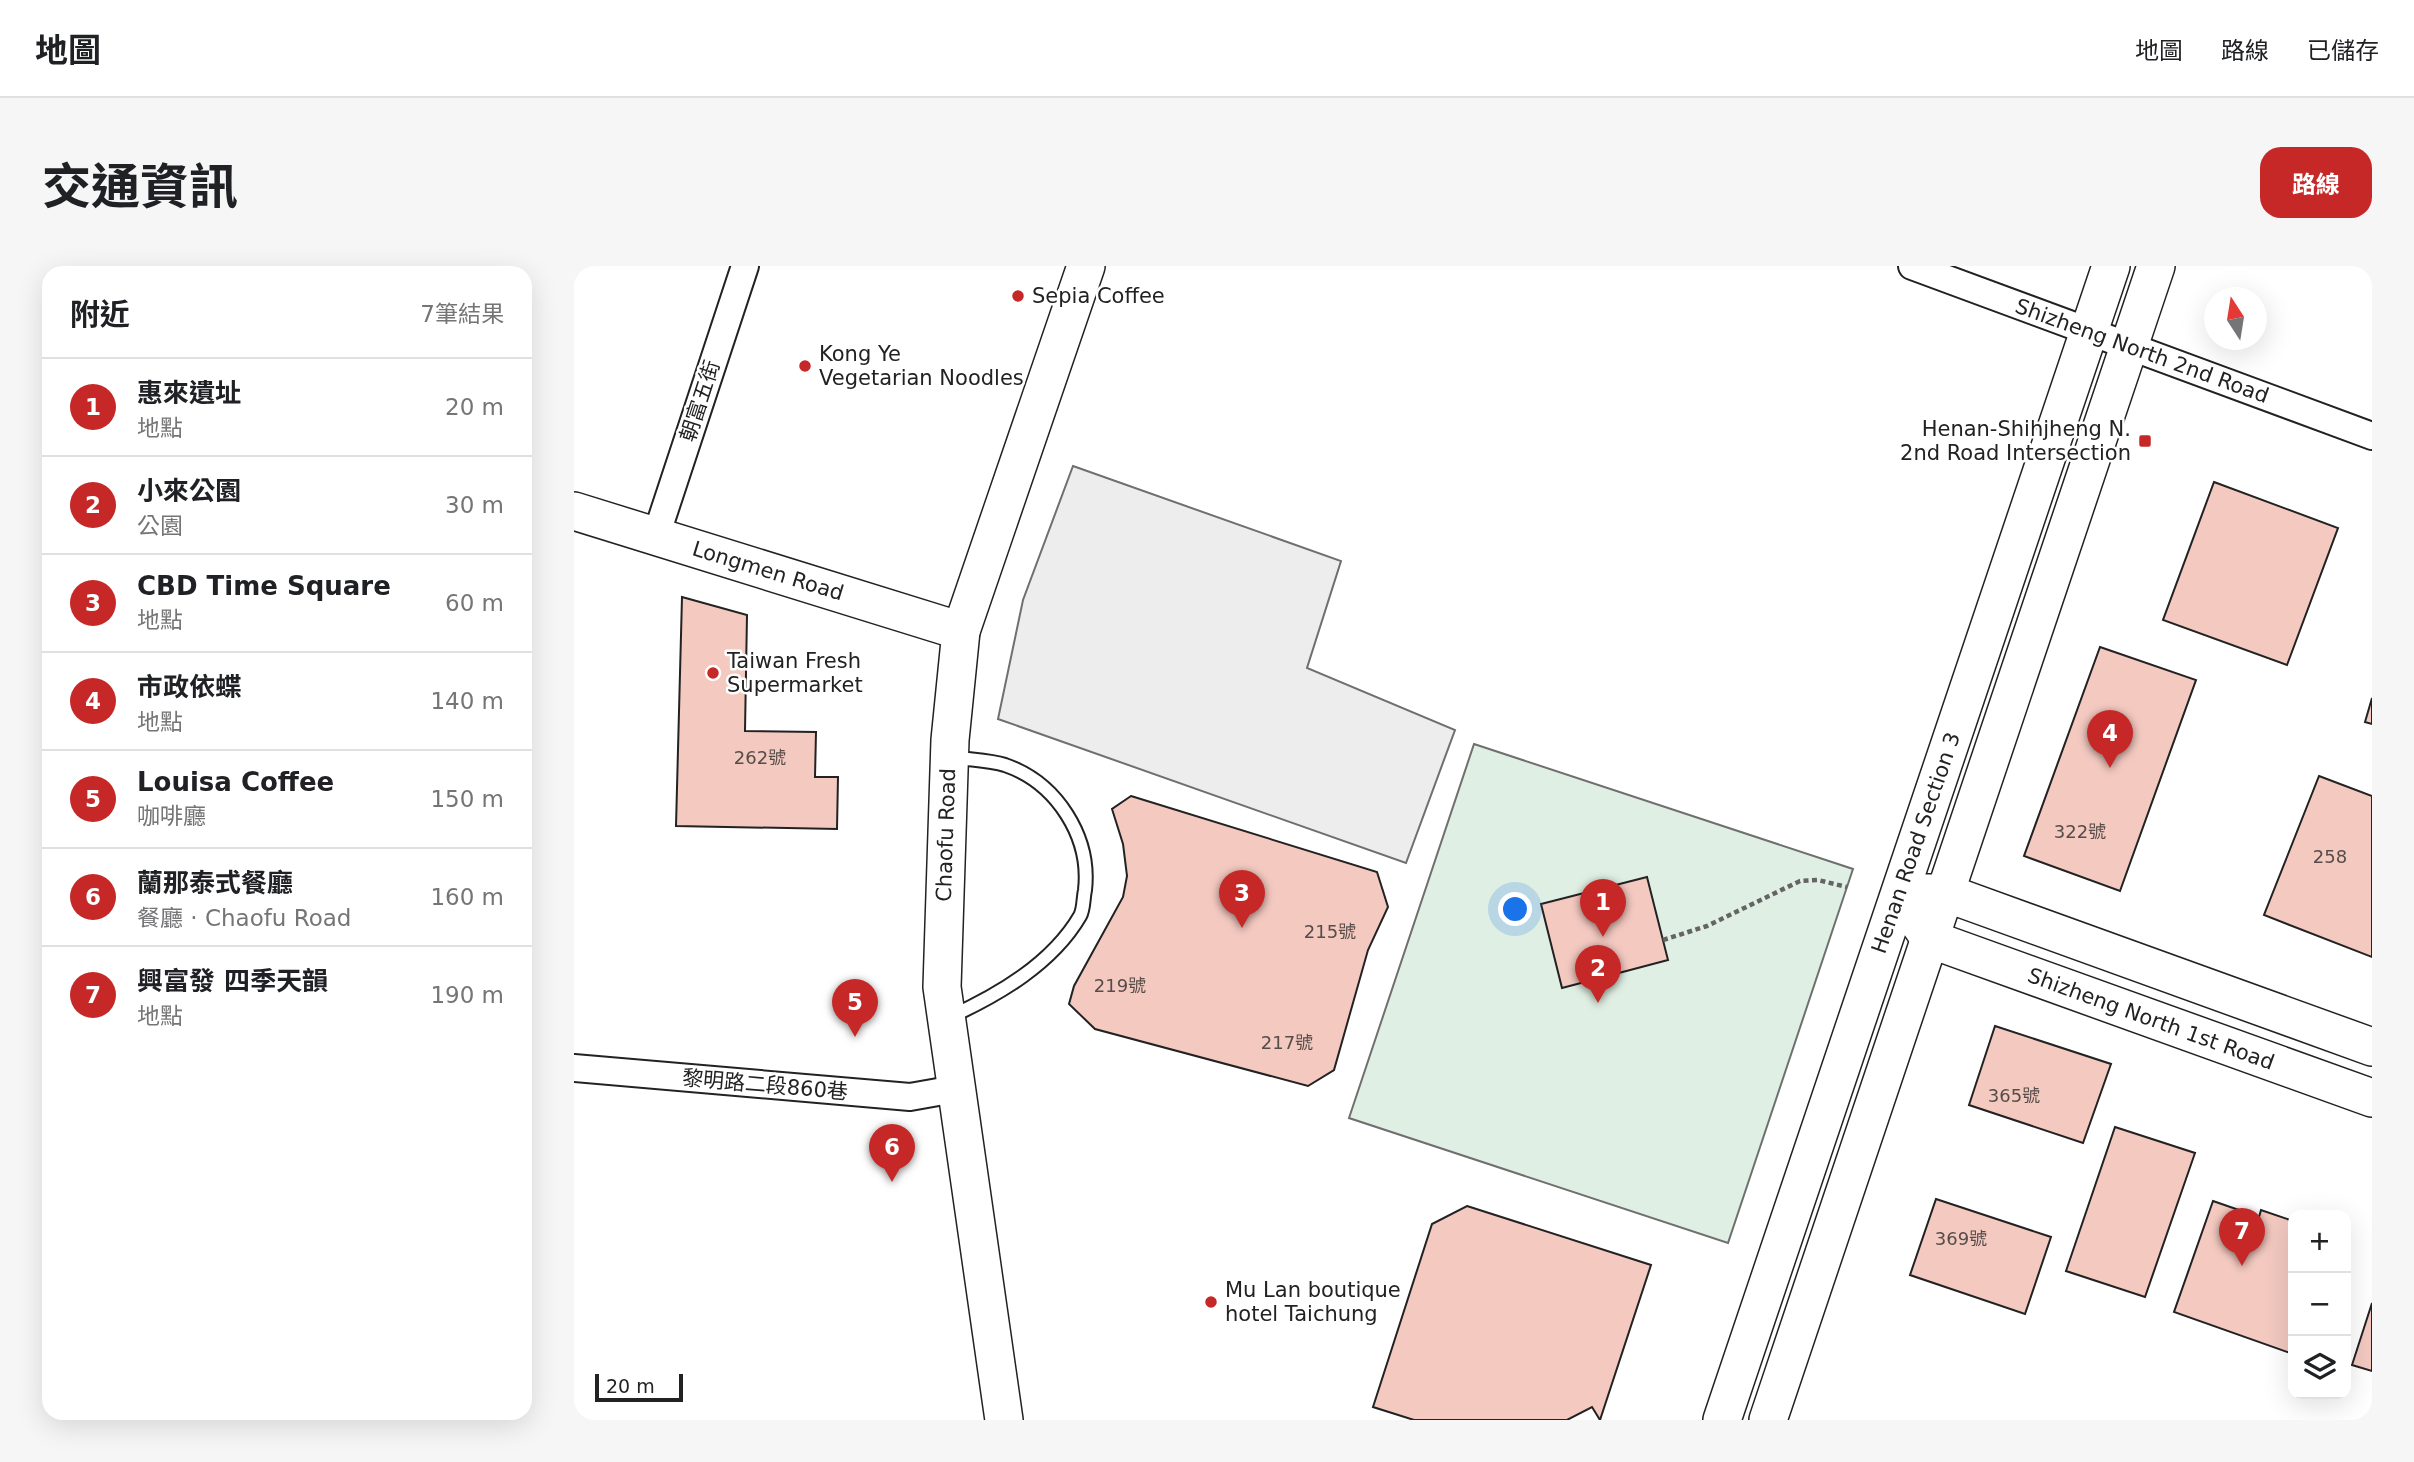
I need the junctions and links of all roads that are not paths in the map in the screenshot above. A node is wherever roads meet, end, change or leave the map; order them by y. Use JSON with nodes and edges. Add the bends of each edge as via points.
{"nodes":[{"id":1,"x":745,"y":266,"type":"edge"},
{"id":2,"x":1086,"y":266,"type":"edge"},
{"id":3,"x":1912,"y":266,"type":"edge"},
{"id":4,"x":2111,"y":266,"type":"edge"},
{"id":5,"x":2156,"y":266,"type":"edge"},
{"id":6,"x":2089,"y":331,"type":"junction"},
{"id":7,"x":2129,"y":345,"type":"junction"},
{"id":8,"x":2372,"y":436,"type":"edge"},
{"id":9,"x":574,"y":511,"type":"edge"},
{"id":10,"x":656,"y":536,"type":"junction"},
{"id":11,"x":961,"y":631,"type":"junction"},
{"id":12,"x":949,"y":757,"type":"junction"},
{"id":13,"x":1899,"y":893,"type":"junction"},
{"id":14,"x":1945,"y":893,"type":"junction"},
{"id":15,"x":1930,"y":939,"type":"junction"},
{"id":16,"x":946,"y":1018,"type":"junction"},
{"id":17,"x":2372,"y":1046,"type":"edge"},
{"id":18,"x":574,"y":1068,"type":"edge"},
{"id":19,"x":955,"y":1089,"type":"junction"},
{"id":20,"x":2372,"y":1098,"type":"edge"},
{"id":21,"x":1004,"y":1420,"type":"edge"},
{"id":22,"x":1722,"y":1420,"type":"edge"},
{"id":23,"x":1768,"y":1420,"type":"edge"}],
"edges":[{"from":1,"to":10,"type":"street","name":"朝富五街"},
{"from":2,"to":11,"type":"street","name":"Chaofu Road"},
{"from":3,"to":6,"type":"street","name":"Shizheng North 2nd Road"},
{"from":4,"to":6,"type":"street","name":"Henan Road Section 3"},
{"from":5,"to":7,"type":"street","name":"Henan Road Section 3"},
{"from":6,"to":7,"type":"street","name":"Shizheng North 2nd Road"},
{"from":6,"to":13,"type":"street","name":"Henan Road Section 3"},
{"from":7,"to":8,"type":"street","name":"Shizheng North 2nd Road"},
{"from":7,"to":14,"type":"street","name":"Henan Road Section 3"},
{"from":9,"to":10,"type":"street","name":"Longmen Road"},
{"from":10,"to":11,"type":"street","name":"Longmen Road"},
{"from":11,"to":12,"type":"street","name":"Chaofu Road"},
{"from":12,"to":16,"type":"street","name":"Chaofu Road","via":[[942,987]]},
{"from":12,"to":16,"type":"lane","via":[[1005,765],[1045,787],[1075,825],[1088,866],[1082,914],[1061,942],[990,999]]},
{"from":13,"to":14,"type":"street"},
{"from":13,"to":15,"type":"street"},
{"from":13,"to":22,"type":"street","name":"Henan Road Section 3"},
{"from":14,"to":15,"type":"street","name":"Henan Road Section 3"},
{"from":14,"to":17,"type":"street"},
{"from":15,"to":20,"type":"street","name":"Shizheng North 1st Road"},
{"from":15,"to":23,"type":"street","name":"Henan Road Section 3"},
{"from":16,"to":19,"type":"street","name":"Chaofu Road"},
{"from":18,"to":19,"type":"street","name":"黎明路二段860巷","via":[[910,1097]]},
{"from":19,"to":21,"type":"street","name":"Chaofu Road"}]}
